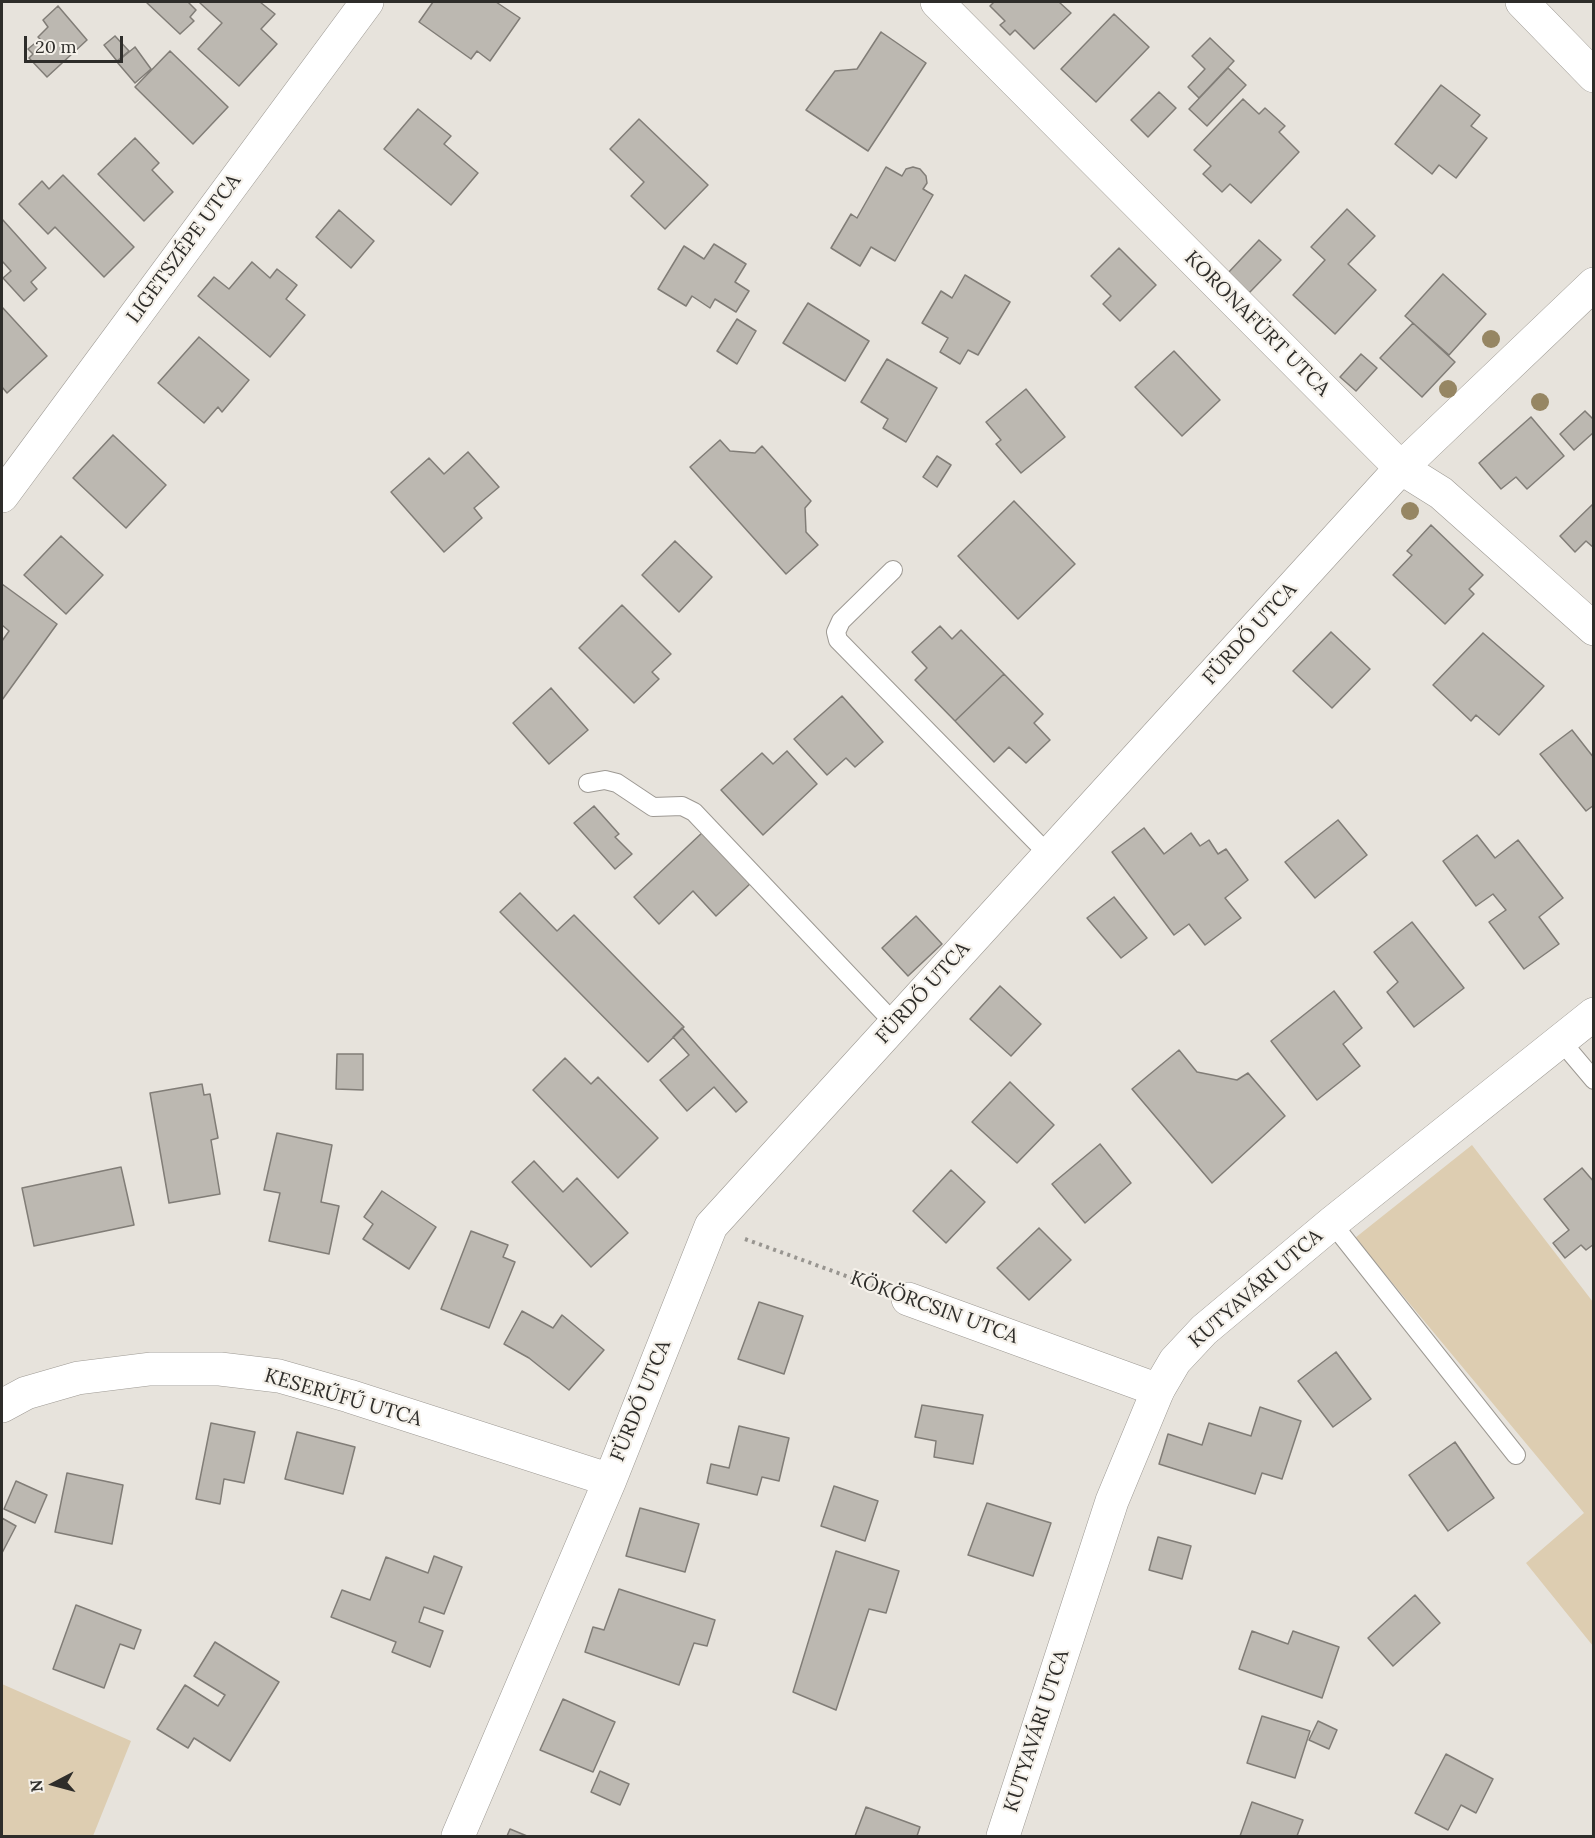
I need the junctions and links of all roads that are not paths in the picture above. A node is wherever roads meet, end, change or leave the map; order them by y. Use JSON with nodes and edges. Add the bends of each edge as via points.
{"nodes":[{"id":1,"x":367,"y":2,"type":"edge"},
{"id":2,"x":937,"y":2,"type":"edge"},
{"id":3,"x":1522,"y":2,"type":"edge"},
{"id":4,"x":1593,"y":76,"type":"edge"},
{"id":5,"x":1593,"y":284,"type":"edge"},
{"id":6,"x":1401,"y":468,"type":"junction"},
{"id":7,"x":2,"y":496,"type":"edge"},
{"id":8,"x":892,"y":570,"type":"dead end"},
{"id":9,"x":1593,"y":628,"type":"edge"},
{"id":10,"x":588,"y":783,"type":"dead end"},
{"id":11,"x":1048,"y":855,"type":"junction"},
{"id":12,"x":1593,"y":1014,"type":"edge"},
{"id":13,"x":895,"y":1024,"type":"junction"},
{"id":14,"x":1561,"y":1041,"type":"junction"},
{"id":15,"x":1593,"y":1080,"type":"edge"},
{"id":16,"x":1332,"y":1224,"type":"junction"},
{"id":17,"x":908,"y":1299,"type":"road end"},
{"id":18,"x":1158,"y":1390,"type":"junction"},
{"id":19,"x":2,"y":1406,"type":"edge"},
{"id":20,"x":1516,"y":1455,"type":"dead end"},
{"id":21,"x":610,"y":1480,"type":"junction"},
{"id":22,"x":458,"y":1836,"type":"edge"},
{"id":23,"x":1003,"y":1836,"type":"edge"}],
"edges":[{"from":1,"to":7,"type":"street","name":"LIGETSZÉPE UTCA"},
{"from":2,"to":6,"type":"street","name":"KORONAFÜRT UTCA"},
{"from":3,"to":4,"type":"street"},
{"from":5,"to":6,"type":"street","name":"FÜRDŐ UTCA"},
{"from":6,"to":9,"type":"street","name":"KORONAFÜRT UTCA","via":[[1442,493]]},
{"from":6,"to":11,"type":"street","name":"FÜRDŐ UTCA"},
{"from":8,"to":11,"type":"lane","via":[[841,621],[836,632],[838,640]]},
{"from":10,"to":13,"type":"lane","via":[[617,783],[653,807],[682,806],[694,812]]},
{"from":11,"to":13,"type":"street","name":"FÜRDŐ UTCA"},
{"from":12,"to":14,"type":"street","name":"KUTYAVÁRI UTCA"},
{"from":13,"to":21,"type":"street","name":"FÜRDŐ UTCA","via":[[711,1226]]},
{"from":14,"to":15,"type":"lane"},
{"from":14,"to":16,"type":"street","name":"KUTYAVÁRI UTCA"},
{"from":16,"to":18,"type":"street","name":"KUTYAVÁRI UTCA","via":[[1204,1330],[1175,1361]]},
{"from":16,"to":20,"type":"lane"},
{"from":17,"to":18,"type":"street","name":"KÖKÖRCSIN UTCA"},
{"from":18,"to":23,"type":"street","name":"KUTYAVÁRI UTCA","via":[[1112,1501]]},
{"from":19,"to":21,"type":"street","name":"KESERŰFŰ UTCA","via":[[26,1393],[78,1378],[150,1369],[244,1371],[279,1376]]},
{"from":21,"to":22,"type":"street","name":"FÜRDŐ UTCA"}]}
